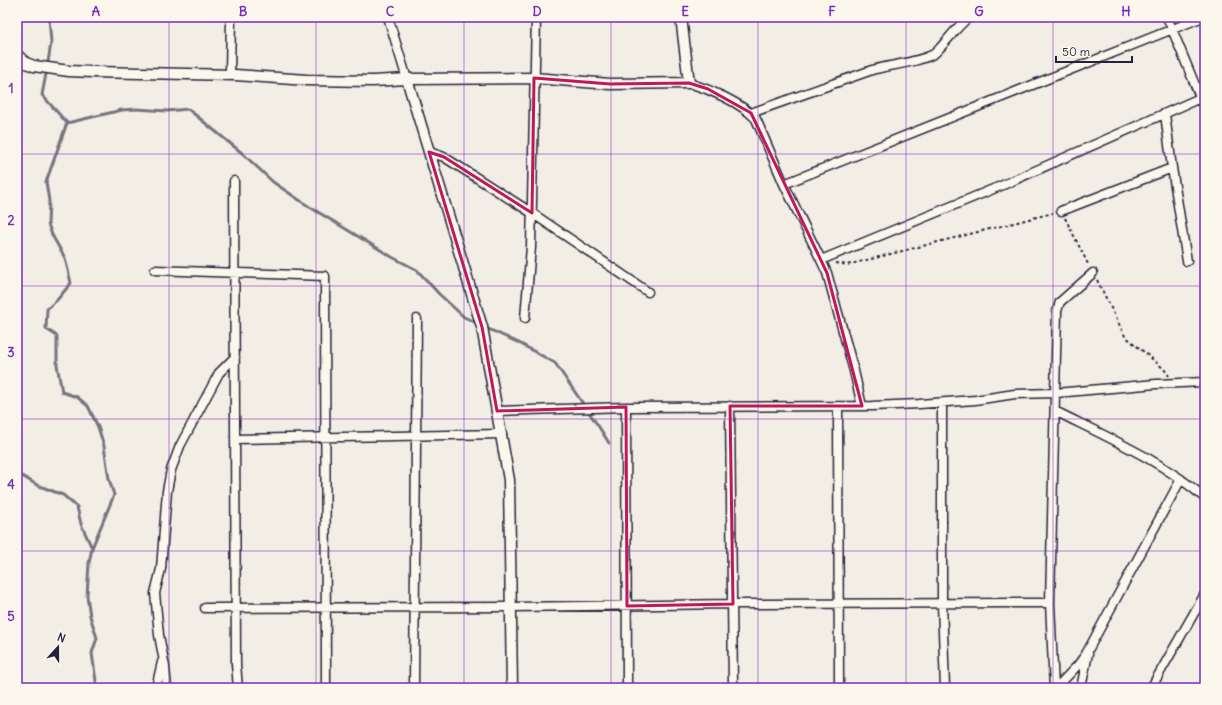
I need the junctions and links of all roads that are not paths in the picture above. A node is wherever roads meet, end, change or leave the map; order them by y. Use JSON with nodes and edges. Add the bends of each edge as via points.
{"nodes":[{"id":1,"x":231,"y":17,"type":"edge"},
{"id":2,"x":388,"y":17,"type":"edge"},
{"id":3,"x":536,"y":17,"type":"edge"},
{"id":4,"x":681,"y":17,"type":"edge"},
{"id":5,"x":969,"y":17,"type":"edge"},
{"id":6,"x":1167,"y":17,"type":"edge"},
{"id":7,"x":1203,"y":17,"type":"edge"},
{"id":8,"x":1172,"y":29,"type":"junction"},
{"id":9,"x":17,"y":55,"type":"edge"},
{"id":10,"x":230,"y":75,"type":"junction"},
{"id":11,"x":534,"y":78,"type":"junction"},
{"id":12,"x":407,"y":79,"type":"junction"},
{"id":13,"x":689,"y":83,"type":"junction"},
{"id":14,"x":1200,"y":98,"type":"junction"},
{"id":15,"x":1205,"y":109,"type":"edge"},
{"id":16,"x":751,"y":113,"type":"junction"},
{"id":17,"x":1165,"y":114,"type":"junction"},
{"id":18,"x":429,"y":152,"type":"junction"},
{"id":19,"x":1172,"y":168,"type":"junction"},
{"id":20,"x":234,"y":181,"type":"dead end"},
{"id":21,"x":784,"y":184,"type":"junction"},
{"id":22,"x":1061,"y":211,"type":"road end"},
{"id":23,"x":532,"y":212,"type":"junction"},
{"id":24,"x":821,"y":260,"type":"junction"},
{"id":25,"x":1187,"y":262,"type":"dead end"},
{"id":26,"x":155,"y":270,"type":"dead end"},
{"id":27,"x":235,"y":272,"type":"junction"},
{"id":28,"x":1092,"y":272,"type":"road end"},
{"id":29,"x":648,"y":292,"type":"dead end"},
{"id":30,"x":526,"y":318,"type":"dead end"},
{"id":31,"x":417,"y":319,"type":"dead end"},
{"id":32,"x":235,"y":357,"type":"junction"},
{"id":33,"x":1205,"y":382,"type":"edge"},
{"id":34,"x":1056,"y":393,"type":"junction"},
{"id":35,"x":942,"y":403,"type":"junction"},
{"id":36,"x":730,"y":406,"type":"junction"},
{"id":37,"x":838,"y":406,"type":"junction"},
{"id":38,"x":862,"y":406,"type":"junction"},
{"id":39,"x":626,"y":407,"type":"junction"},
{"id":40,"x":497,"y":411,"type":"junction"},
{"id":41,"x":1055,"y":411,"type":"junction"},
{"id":42,"x":502,"y":434,"type":"junction"},
{"id":43,"x":416,"y":436,"type":"junction"},
{"id":44,"x":325,"y":437,"type":"junction"},
{"id":45,"x":236,"y":439,"type":"junction"},
{"id":46,"x":1181,"y":479,"type":"junction"},
{"id":47,"x":1205,"y":498,"type":"edge"},
{"id":48,"x":1205,"y":594,"type":"edge"},
{"id":49,"x":942,"y":603,"type":"junction"},
{"id":50,"x":1050,"y":603,"type":"junction"},
{"id":51,"x":733,"y":604,"type":"junction"},
{"id":52,"x":839,"y":604,"type":"junction"},
{"id":53,"x":627,"y":606,"type":"junction"},
{"id":54,"x":326,"y":607,"type":"junction"},
{"id":55,"x":414,"y":607,"type":"junction"},
{"id":56,"x":512,"y":607,"type":"junction"},
{"id":57,"x":205,"y":608,"type":"dead end"},
{"id":58,"x":236,"y":608,"type":"junction"},
{"id":59,"x":1090,"y":647,"type":"junction"},
{"id":60,"x":163,"y":658,"type":"junction"},
{"id":61,"x":156,"y":688,"type":"edge"},
{"id":62,"x":167,"y":688,"type":"edge"},
{"id":63,"x":238,"y":688,"type":"edge"},
{"id":64,"x":326,"y":688,"type":"edge"},
{"id":65,"x":414,"y":688,"type":"edge"},
{"id":66,"x":512,"y":688,"type":"edge"},
{"id":67,"x":628,"y":688,"type":"edge"},
{"id":68,"x":733,"y":688,"type":"edge"},
{"id":69,"x":839,"y":688,"type":"edge"},
{"id":70,"x":945,"y":688,"type":"edge"},
{"id":71,"x":1055,"y":688,"type":"edge"},
{"id":72,"x":1082,"y":688,"type":"edge"},
{"id":73,"x":1151,"y":688,"type":"edge"}],
"edges":[{"from":1,"to":10,"type":"street"},
{"from":2,"to":12,"type":"street"},
{"from":3,"to":11,"type":"street"},
{"from":4,"to":13,"type":"street"},
{"from":5,"to":16,"type":"street","via":[[934,54],[926,58],[887,65]]},
{"from":6,"to":8,"type":"street"},
{"from":7,"to":8,"type":"street"},
{"from":8,"to":14,"type":"street"},
{"from":8,"to":21,"type":"street"},
{"from":9,"to":10,"type":"street","via":[[34,66],[69,71]]},
{"from":10,"to":12,"type":"street","via":[[307,80]]},
{"from":11,"to":12,"type":"street"},
{"from":11,"to":13,"type":"street","via":[[610,84]]},
{"from":11,"to":23,"type":"street"},
{"from":12,"to":18,"type":"street"},
{"from":13,"to":16,"type":"street","via":[[708,89]]},
{"from":14,"to":15,"type":"street"},
{"from":14,"to":17,"type":"street"},
{"from":16,"to":21,"type":"street","via":[[756,119]]},
{"from":17,"to":19,"type":"street"},
{"from":17,"to":24,"type":"street","via":[[1003,185]]},
{"from":18,"to":23,"type":"street","via":[[444,157]]},
{"from":18,"to":40,"type":"street","via":[[482,327]]},
{"from":19,"to":22,"type":"street"},
{"from":19,"to":25,"type":"street"},
{"from":20,"to":27,"type":"street"},
{"from":21,"to":24,"type":"street"},
{"from":23,"to":29,"type":"street"},
{"from":23,"to":30,"type":"street"},
{"from":24,"to":38,"type":"street","via":[[827,273]]},
{"from":26,"to":27,"type":"street"},
{"from":27,"to":32,"type":"street"},
{"from":27,"to":44,"type":"street","via":[[325,276]]},
{"from":28,"to":34,"type":"street","via":[[1060,302],[1057,312]]},
{"from":31,"to":43,"type":"street"},
{"from":32,"to":45,"type":"street"},
{"from":32,"to":60,"type":"street","via":[[219,373],[180,446],[171,470],[161,568],[155,593]]},
{"from":33,"to":34,"type":"street"},
{"from":34,"to":35,"type":"street","via":[[1015,394]]},
{"from":34,"to":41,"type":"street"},
{"from":35,"to":38,"type":"street"},
{"from":35,"to":49,"type":"street"},
{"from":36,"to":37,"type":"street"},
{"from":36,"to":39,"type":"street"},
{"from":36,"to":51,"type":"street"},
{"from":37,"to":38,"type":"street"},
{"from":37,"to":52,"type":"street"},
{"from":39,"to":40,"type":"street"},
{"from":39,"to":53,"type":"street"},
{"from":40,"to":42,"type":"street"},
{"from":41,"to":46,"type":"street","via":[[1145,456]]},
{"from":41,"to":50,"type":"street"},
{"from":42,"to":43,"type":"street"},
{"from":42,"to":56,"type":"street","via":[[509,480]]},
{"from":43,"to":44,"type":"street"},
{"from":43,"to":55,"type":"street"},
{"from":44,"to":45,"type":"street"},
{"from":44,"to":54,"type":"street"},
{"from":45,"to":58,"type":"street"},
{"from":46,"to":47,"type":"street"},
{"from":46,"to":59,"type":"street"},
{"from":48,"to":73,"type":"street"},
{"from":49,"to":50,"type":"street"},
{"from":49,"to":52,"type":"street"},
{"from":49,"to":70,"type":"street"},
{"from":50,"to":71,"type":"street"},
{"from":51,"to":52,"type":"street"},
{"from":51,"to":53,"type":"street"},
{"from":51,"to":68,"type":"street"},
{"from":52,"to":69,"type":"street"},
{"from":53,"to":56,"type":"street"},
{"from":53,"to":67,"type":"street"},
{"from":54,"to":55,"type":"street"},
{"from":54,"to":58,"type":"street"},
{"from":54,"to":64,"type":"street"},
{"from":55,"to":56,"type":"street"},
{"from":55,"to":65,"type":"street"},
{"from":56,"to":66,"type":"street"},
{"from":57,"to":58,"type":"street"},
{"from":58,"to":63,"type":"street"},
{"from":59,"to":71,"type":"street","via":[[1078,666]]},
{"from":59,"to":72,"type":"street"},
{"from":60,"to":61,"type":"street"},
{"from":60,"to":62,"type":"street"}]}
